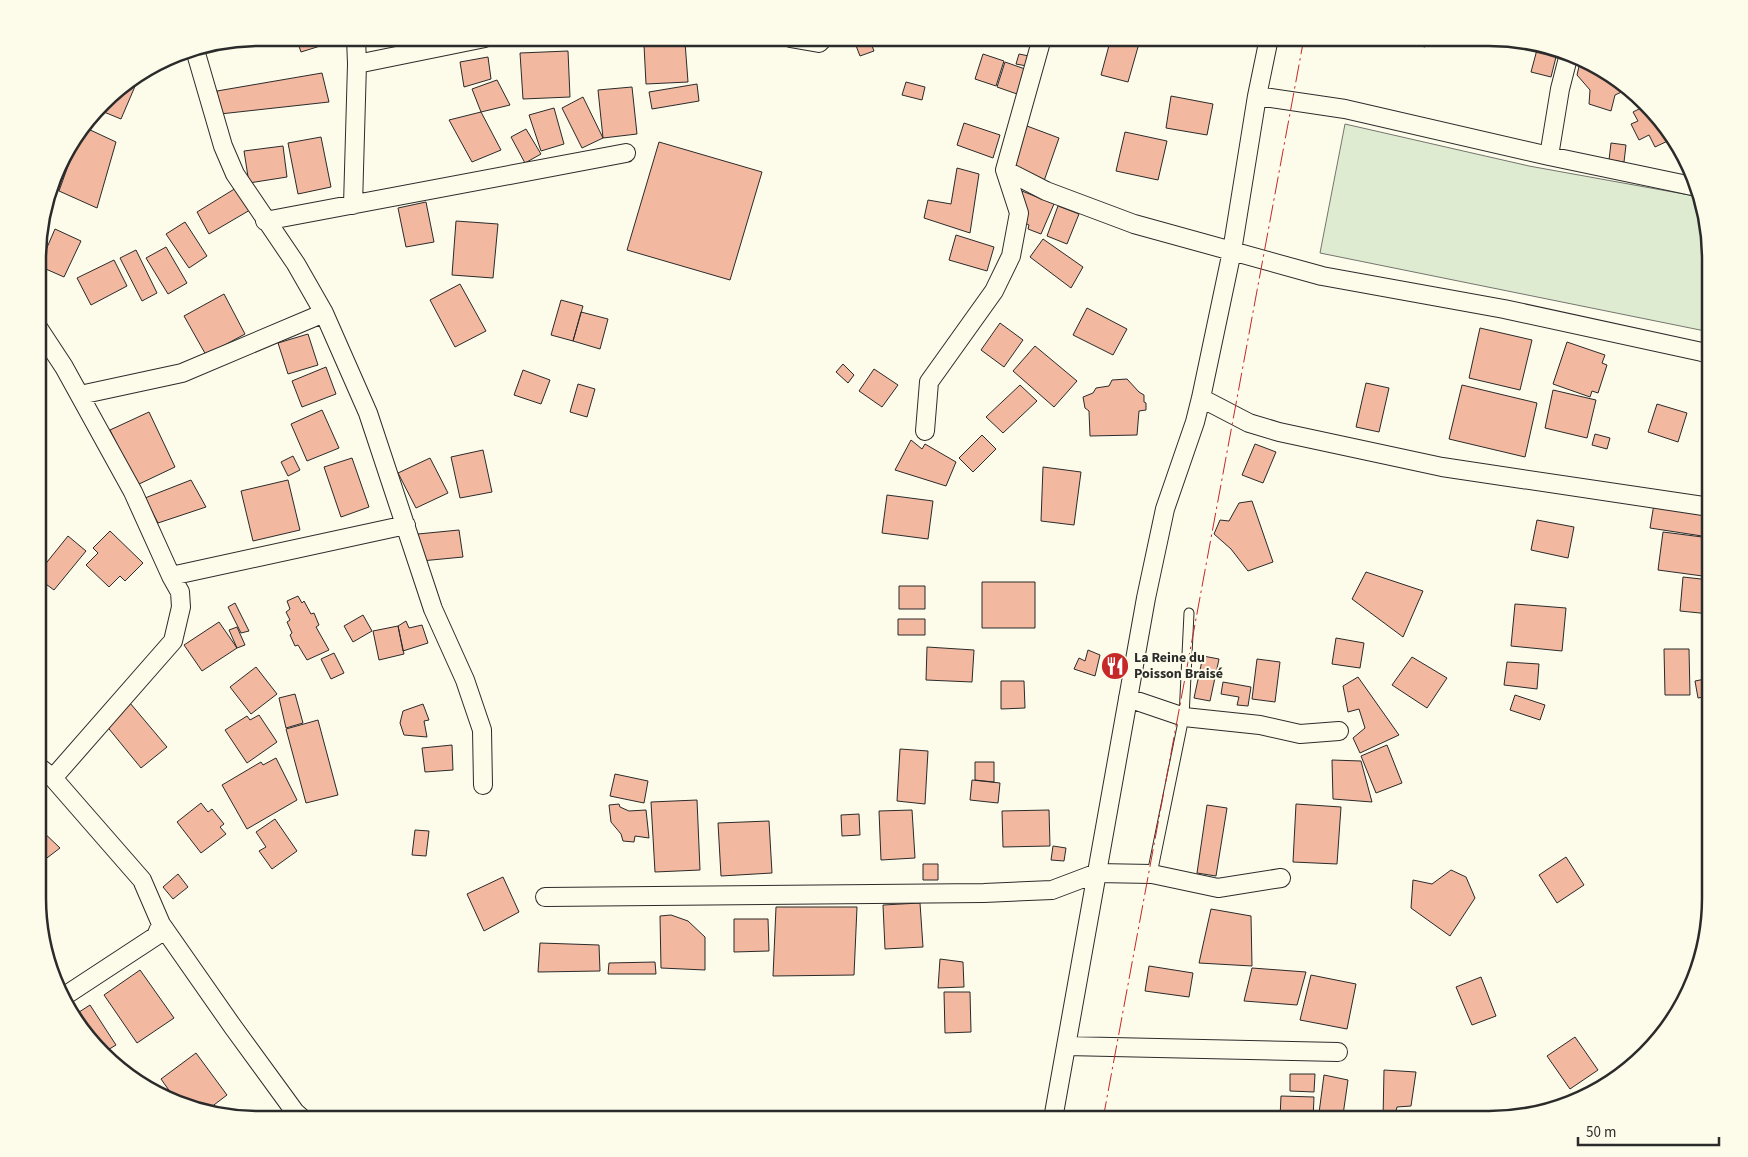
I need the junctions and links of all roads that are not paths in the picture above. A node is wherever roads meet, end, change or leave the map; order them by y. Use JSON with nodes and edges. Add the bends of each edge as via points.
{"nodes":[{"id":1,"x":356,"y":46,"type":"edge"},
{"id":2,"x":446,"y":46,"type":"edge"},
{"id":3,"x":1040,"y":46,"type":"edge"},
{"id":4,"x":1271,"y":46,"type":"edge"},
{"id":5,"x":197,"y":56,"type":"edge"},
{"id":6,"x":1567,"y":61,"type":"edge"},
{"id":7,"x":357,"y":64,"type":"junction"},
{"id":8,"x":1257,"y":96,"type":"junction"},
{"id":9,"x":626,"y":153,"type":"dead end"},
{"id":10,"x":1549,"y":156,"type":"junction"},
{"id":11,"x":1005,"y":170,"type":"junction"},
{"id":12,"x":1688,"y":185,"type":"edge"},
{"id":13,"x":353,"y":205,"type":"junction"},
{"id":14,"x":265,"y":221,"type":"junction"},
{"id":15,"x":1232,"y":251,"type":"junction"},
{"id":16,"x":324,"y":313,"type":"junction"},
{"id":17,"x":46,"y":340,"type":"edge"},
{"id":18,"x":1702,"y":352,"type":"edge"},
{"id":19,"x":80,"y":395,"type":"junction"},
{"id":20,"x":1202,"y":398,"type":"junction"},
{"id":21,"x":925,"y":431,"type":"dead end"},
{"id":22,"x":1702,"y":505,"type":"edge"},
{"id":23,"x":406,"y":525,"type":"junction"},
{"id":24,"x":171,"y":576,"type":"junction"},
{"id":25,"x":1189,"y":613,"type":"dead end"},
{"id":26,"x":1128,"y":698,"type":"junction"},
{"id":27,"x":1184,"y":717,"type":"junction"},
{"id":28,"x":1338,"y":731,"type":"dead end"},
{"id":29,"x":46,"y":772,"type":"edge"},
{"id":30,"x":482,"y":785,"type":"dead end"},
{"id":31,"x":1097,"y":873,"type":"junction"},
{"id":32,"x":1152,"y":874,"type":"junction"},
{"id":33,"x":1281,"y":878,"type":"dead end"},
{"id":34,"x":545,"y":897,"type":"dead end"},
{"id":35,"x":162,"y":924,"type":"junction"},
{"id":36,"x":69,"y":993,"type":"edge"},
{"id":37,"x":1066,"y":1046,"type":"junction"},
{"id":38,"x":1338,"y":1052,"type":"dead end"},
{"id":39,"x":294,"y":1111,"type":"edge"},
{"id":40,"x":1054,"y":1111,"type":"edge"}],
"edges":[{"from":1,"to":7,"type":"street"},
{"from":2,"to":7,"type":"street"},
{"from":3,"to":11,"type":"street"},
{"from":4,"to":8,"type":"street"},
{"from":5,"to":14,"type":"street","via":[[223,146],[235,174]]},
{"from":6,"to":10,"type":"street"},
{"from":7,"to":13,"type":"street"},
{"from":8,"to":10,"type":"street","via":[[1345,109]]},
{"from":8,"to":15,"type":"street"},
{"from":9,"to":13,"type":"street"},
{"from":10,"to":12,"type":"street"},
{"from":11,"to":15,"type":"street","via":[[1046,191],[1134,224]]},
{"from":11,"to":21,"type":"street","via":[[1019,213],[1011,256],[994,291],[929,382]]},
{"from":13,"to":14,"type":"street"},
{"from":14,"to":16,"type":"street","via":[[296,264]]},
{"from":15,"to":18,"type":"street","via":[[1322,276]]},
{"from":15,"to":20,"type":"street"},
{"from":16,"to":19,"type":"street","via":[[182,372]]},
{"from":16,"to":23,"type":"street","via":[[368,413]]},
{"from":17,"to":19,"type":"street"},
{"from":19,"to":24,"type":"street","via":[[133,492]]},
{"from":20,"to":22,"type":"street","via":[[1249,423],[1280,432],[1442,467]]},
{"from":20,"to":26,"type":"street","via":[[1164,508]]},
{"from":23,"to":24,"type":"street"},
{"from":23,"to":30,"type":"street","via":[[433,609],[465,680],[482,730]]},
{"from":24,"to":29,"type":"street","via":[[180,592],[181,607],[173,641]]},
{"from":25,"to":27,"type":"lane"},
{"from":26,"to":27,"type":"street"},
{"from":26,"to":31,"type":"street"},
{"from":27,"to":28,"type":"street","via":[[1300,734]]},
{"from":27,"to":32,"type":"lane"},
{"from":29,"to":35,"type":"street","via":[[142,880]]},
{"from":31,"to":32,"type":"street"},
{"from":31,"to":34,"type":"street","via":[[1052,890],[984,894]]},
{"from":31,"to":37,"type":"street"},
{"from":32,"to":33,"type":"street","via":[[1218,888]]},
{"from":35,"to":36,"type":"street","via":[[156,936]]},
{"from":35,"to":39,"type":"street"},
{"from":37,"to":38,"type":"street"},
{"from":37,"to":40,"type":"street"}]}
